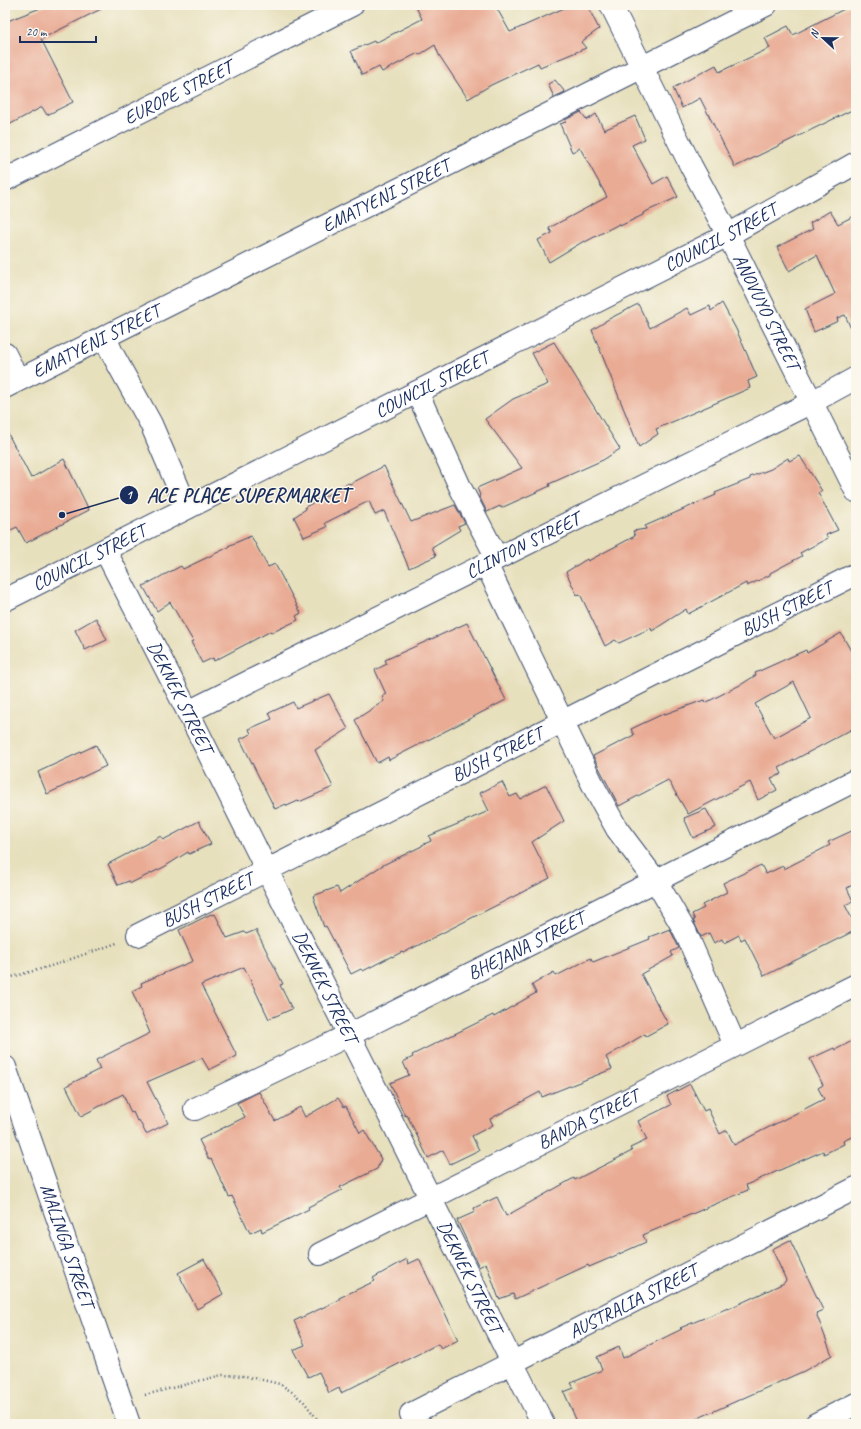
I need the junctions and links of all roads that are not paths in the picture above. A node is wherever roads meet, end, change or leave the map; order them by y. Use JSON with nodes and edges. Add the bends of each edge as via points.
{"nodes":[{"id":1,"x":352,"y":5,"type":"edge"},
{"id":2,"x":611,"y":5,"type":"edge"},
{"id":3,"x":766,"y":5,"type":"edge"},
{"id":4,"x":642,"y":68,"type":"junction"},
{"id":5,"x":856,"y":163,"type":"edge"},
{"id":6,"x":5,"y":180,"type":"edge"},
{"id":7,"x":728,"y":235,"type":"junction"},
{"id":8,"x":105,"y":337,"type":"junction"},
{"id":9,"x":5,"y":354,"type":"edge"},
{"id":10,"x":856,"y":378,"type":"edge"},
{"id":11,"x":11,"y":383,"type":"edge"},
{"id":12,"x":417,"y":392,"type":"junction"},
{"id":13,"x":812,"y":402,"type":"junction"},
{"id":14,"x":856,"y":491,"type":"edge"},
{"id":15,"x":187,"y":508,"type":"junction"},
{"id":16,"x":105,"y":550,"type":"junction"},
{"id":17,"x":492,"y":561,"type":"junction"},
{"id":18,"x":856,"y":574,"type":"edge"},
{"id":19,"x":5,"y":600,"type":"edge"},
{"id":20,"x":188,"y":712,"type":"junction"},
{"id":21,"x":563,"y":722,"type":"junction"},
{"id":22,"x":856,"y":780,"type":"edge"},
{"id":23,"x":268,"y":871,"type":"junction"},
{"id":24,"x":656,"y":881,"type":"junction"},
{"id":25,"x":138,"y":935,"type":"road end"},
{"id":26,"x":856,"y":985,"type":"edge"},
{"id":27,"x":349,"y":1035,"type":"junction"},
{"id":28,"x":735,"y":1045,"type":"junction"},
{"id":29,"x":5,"y":1067,"type":"edge"},
{"id":30,"x":195,"y":1109,"type":"dead end"},
{"id":31,"x":856,"y":1188,"type":"edge"},
{"id":32,"x":430,"y":1198,"type":"junction"},
{"id":33,"x":320,"y":1254,"type":"dead end"},
{"id":34,"x":511,"y":1362,"type":"junction"},
{"id":35,"x":856,"y":1404,"type":"edge"},
{"id":36,"x":411,"y":1414,"type":"dead end"},
{"id":37,"x":129,"y":1424,"type":"edge"},
{"id":38,"x":543,"y":1424,"type":"edge"},
{"id":39,"x":816,"y":1424,"type":"edge"}],
"edges":[{"from":1,"to":6,"type":"street","name":"EUROPE STREET"},
{"from":2,"to":4,"type":"street","name":"ANOVUYO STREET"},
{"from":3,"to":4,"type":"street","name":"EMATYENI STREET"},
{"from":4,"to":7,"type":"street","name":"ANOVUYO STREET"},
{"from":4,"to":8,"type":"street","name":"EMATYENI STREET"},
{"from":5,"to":7,"type":"street","name":"COUNCIL STREET"},
{"from":7,"to":12,"type":"street","name":"COUNCIL STREET"},
{"from":7,"to":13,"type":"street","name":"ANOVUYO STREET"},
{"from":8,"to":11,"type":"street","name":"EMATYENI STREET"},
{"from":8,"to":15,"type":"street","via":[[151,424]]},
{"from":9,"to":11,"type":"street"},
{"from":10,"to":13,"type":"street","name":"CLINTON STREET"},
{"from":12,"to":15,"type":"street","name":"COUNCIL STREET"},
{"from":12,"to":17,"type":"street"},
{"from":13,"to":14,"type":"street","name":"ANOVUYO STREET"},
{"from":13,"to":17,"type":"street","name":"CLINTON STREET"},
{"from":15,"to":16,"type":"street","name":"COUNCIL STREET"},
{"from":16,"to":19,"type":"street","name":"COUNCIL STREET"},
{"from":16,"to":20,"type":"street","name":"DEKNEK STREET"},
{"from":17,"to":20,"type":"street","name":"CLINTON STREET"},
{"from":17,"to":21,"type":"street"},
{"from":18,"to":21,"type":"street","name":"BUSH STREET"},
{"from":20,"to":23,"type":"street","name":"DEKNEK STREET"},
{"from":21,"to":23,"type":"street","name":"BUSH STREET"},
{"from":21,"to":24,"type":"street","via":[[617,829]]},
{"from":22,"to":24,"type":"street","name":"BHEJANA STREET"},
{"from":23,"to":25,"type":"street","name":"BUSH STREET"},
{"from":23,"to":27,"type":"street","name":"DEKNEK STREET"},
{"from":24,"to":27,"type":"street","name":"BHEJANA STREET"},
{"from":24,"to":28,"type":"street","via":[[684,931]]},
{"from":26,"to":28,"type":"street","name":"BANDA STREET"},
{"from":27,"to":30,"type":"street","name":"BHEJANA STREET"},
{"from":27,"to":32,"type":"street","name":"DEKNEK STREET"},
{"from":28,"to":32,"type":"street","name":"BANDA STREET"},
{"from":29,"to":37,"type":"street","name":"MALINGA STREET"},
{"from":31,"to":34,"type":"street","name":"AUSTRALIA STREET"},
{"from":32,"to":33,"type":"street","name":"BANDA STREET"},
{"from":32,"to":34,"type":"street","name":"DEKNEK STREET"},
{"from":34,"to":36,"type":"street","name":"AUSTRALIA STREET"},
{"from":34,"to":38,"type":"street","name":"DEKNEK STREET"},
{"from":35,"to":39,"type":"street"}]}
